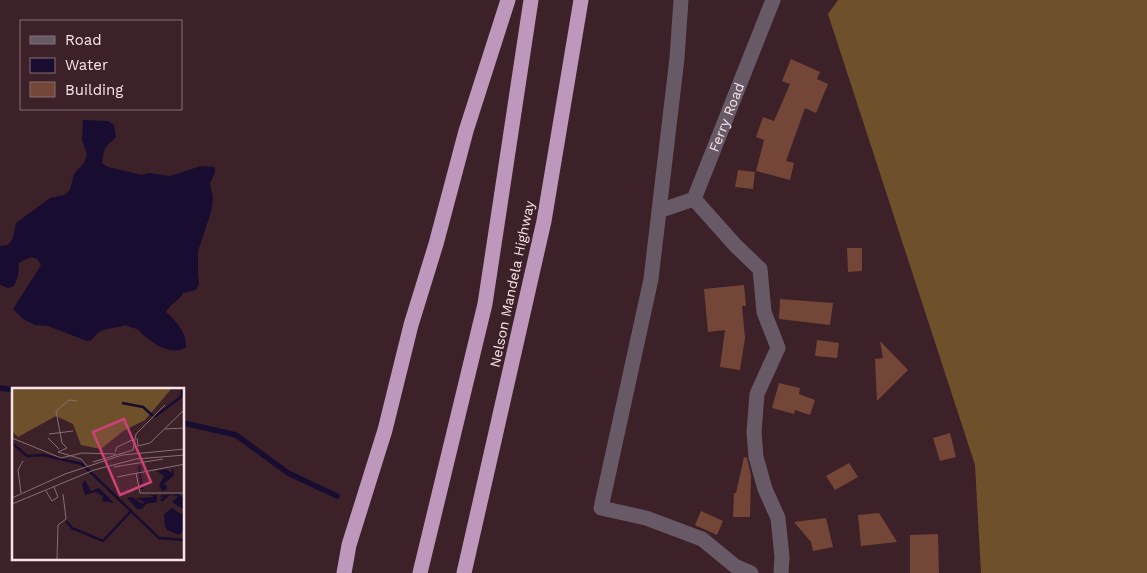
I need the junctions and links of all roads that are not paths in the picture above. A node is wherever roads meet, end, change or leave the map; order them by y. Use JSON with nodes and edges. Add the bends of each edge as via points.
{"nodes":[{"id":1,"x":508,"y":0,"type":"edge"},
{"id":2,"x":531,"y":0,"type":"edge"},
{"id":3,"x":581,"y":0,"type":"edge"},
{"id":4,"x":681,"y":0,"type":"edge"},
{"id":5,"x":773,"y":0,"type":"edge"},
{"id":6,"x":694,"y":200,"type":"junction"},
{"id":7,"x":659,"y":211,"type":"junction"},
{"id":8,"x":344,"y":573,"type":"edge"},
{"id":9,"x":420,"y":573,"type":"edge"},
{"id":10,"x":464,"y":573,"type":"edge"},
{"id":11,"x":751,"y":573,"type":"edge"},
{"id":12,"x":781,"y":573,"type":"edge"}],
"edges":[{"from":1,"to":8,"type":"highway","via":[[466,131],[411,325],[386,430],[349,545]]},
{"from":2,"to":9,"type":"highway","name":"Nelson Mandela Highway","via":[[485,304]]},
{"from":3,"to":10,"type":"highway","name":"Nelson Mandela Highway","via":[[544,221]]},
{"from":4,"to":7,"type":"street"},
{"from":5,"to":6,"type":"street","name":"Ferry Road"},
{"from":6,"to":7,"type":"street"},
{"from":6,"to":12,"type":"street","via":[[760,269],[764,312],[778,348],[756,394],[754,432],[756,458],[778,518]]},
{"from":7,"to":11,"type":"street","via":[[650,280],[601,508],[646,518],[702,539],[735,566]]}]}
